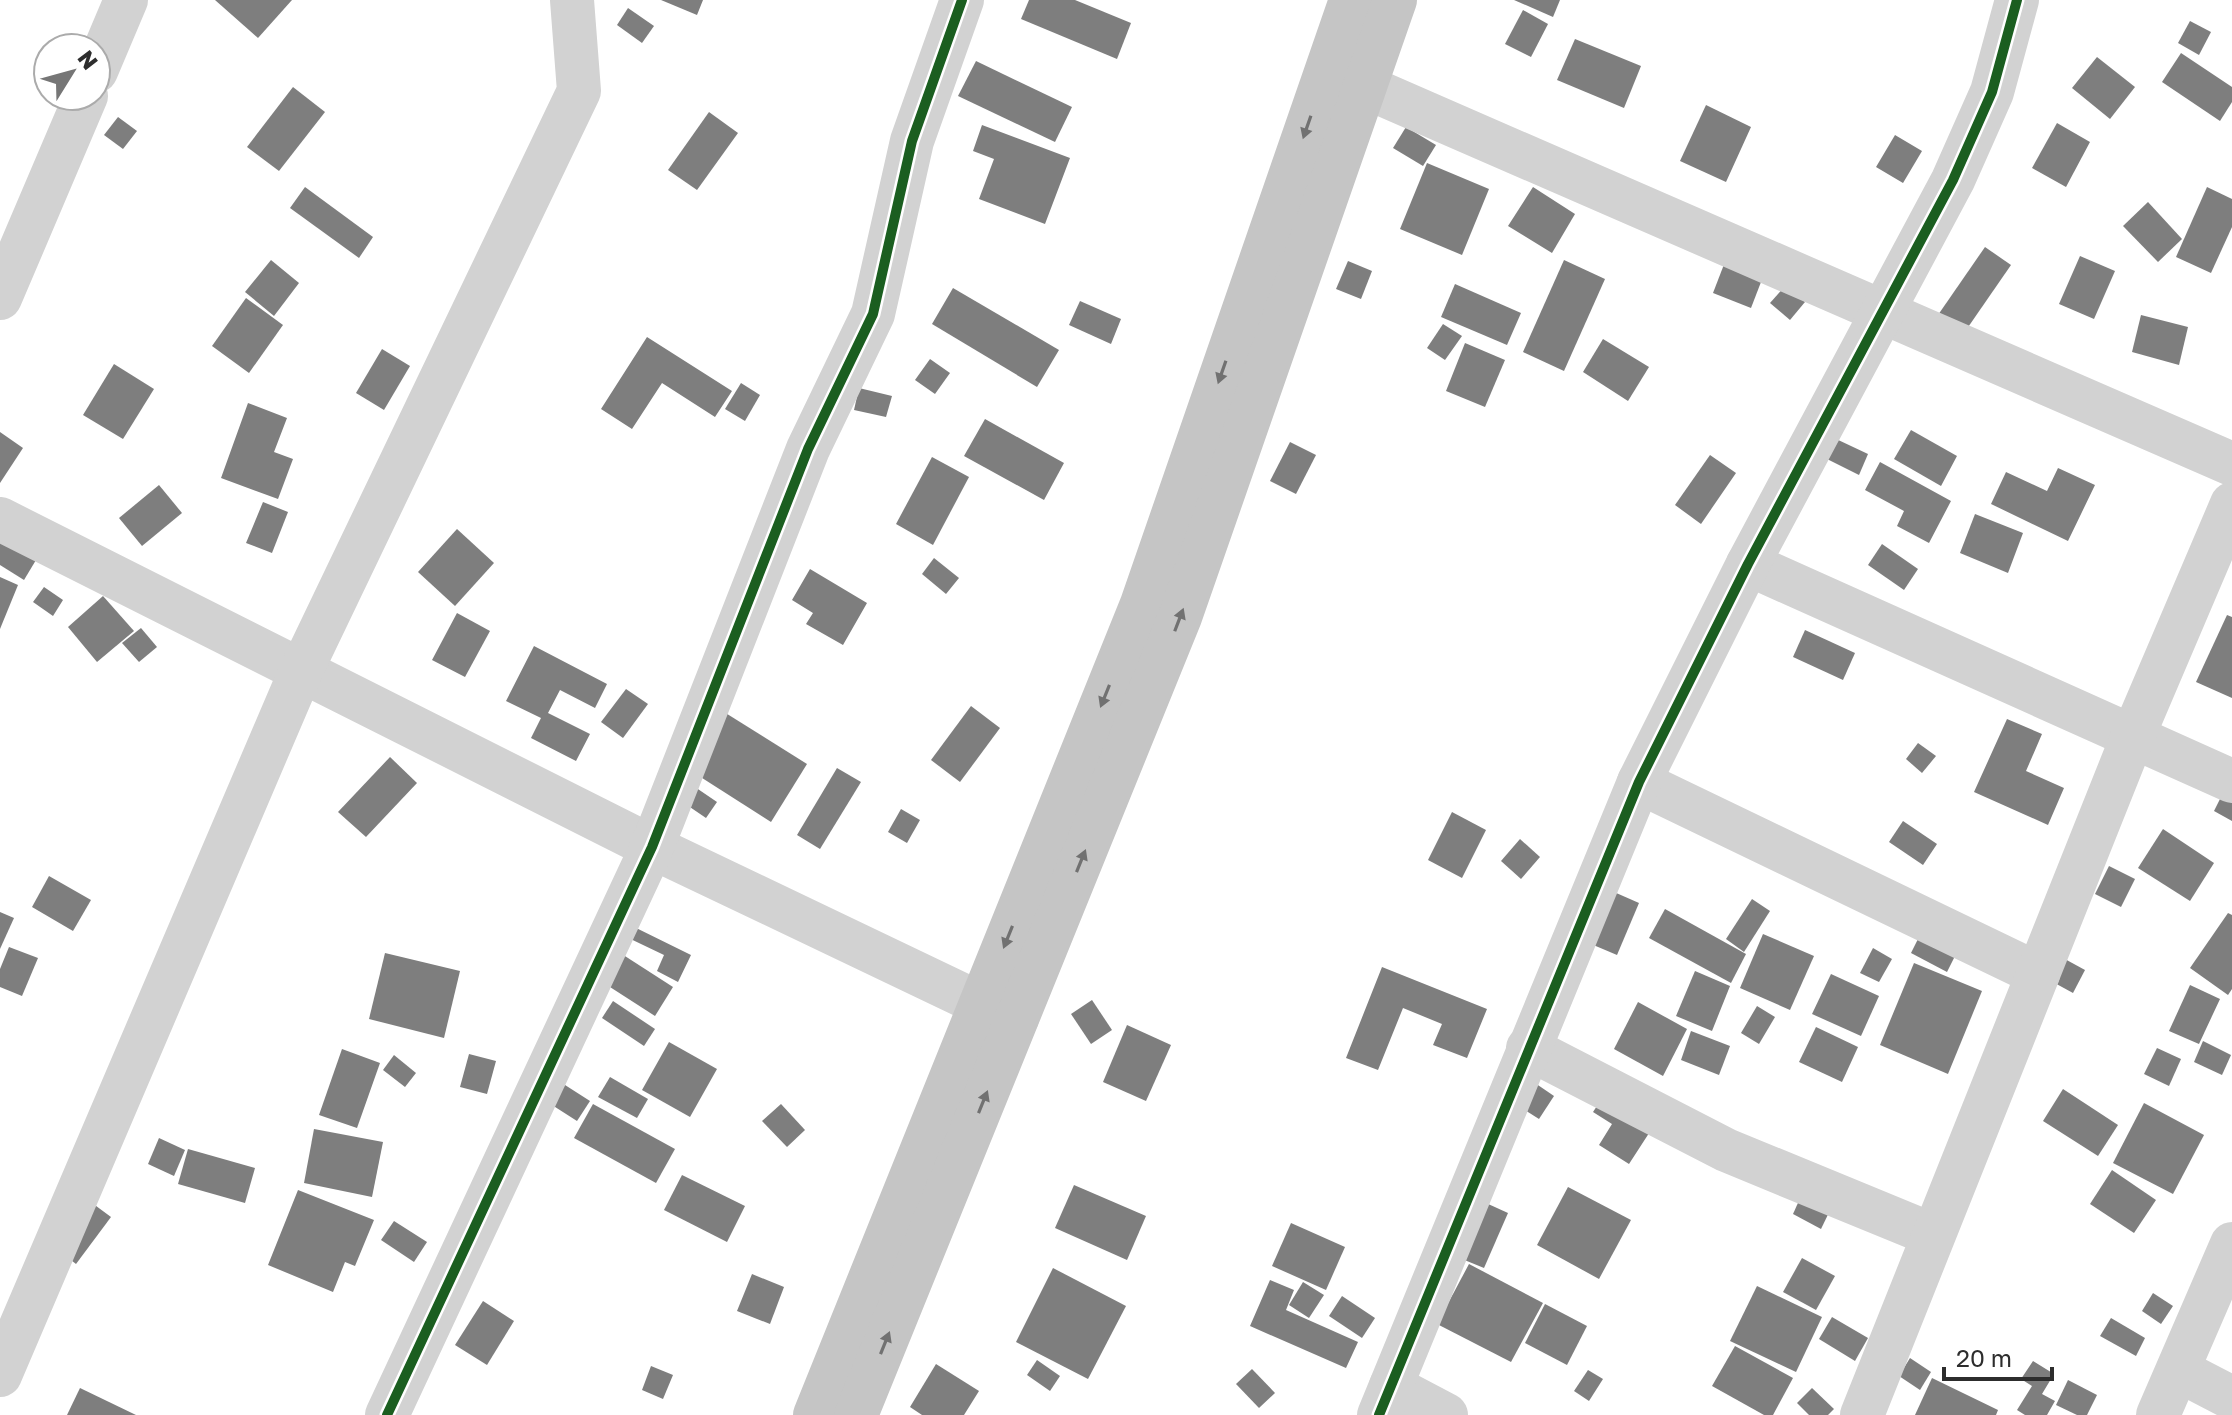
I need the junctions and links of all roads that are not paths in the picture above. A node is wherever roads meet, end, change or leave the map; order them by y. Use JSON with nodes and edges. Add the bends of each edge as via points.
{"nodes":[{"id":1,"x":126,"y":0,"type":"edge"},
{"id":2,"x":572,"y":0,"type":"edge"},
{"id":3,"x":962,"y":0,"type":"edge"},
{"id":4,"x":1351,"y":0,"type":"edge"},
{"id":5,"x":1395,"y":0,"type":"edge"},
{"id":6,"x":2017,"y":0,"type":"edge"},
{"id":7,"x":112,"y":33,"type":"edge"},
{"id":8,"x":1346,"y":79,"type":"junction"},
{"id":9,"x":79,"y":112,"type":"edge"},
{"id":10,"x":0,"y":298,"type":"edge"},
{"id":11,"x":1884,"y":311,"type":"junction"},
{"id":12,"x":2232,"y":464,"type":"edge"},
{"id":13,"x":2232,"y":504,"type":"edge"},
{"id":14,"x":0,"y":519,"type":"edge"},
{"id":15,"x":1748,"y":564,"type":"junction"},
{"id":16,"x":301,"y":671,"type":"junction"},
{"id":17,"x":2133,"y":736,"type":"junction"},
{"id":18,"x":2232,"y":781,"type":"edge"},
{"id":19,"x":1639,"y":782,"type":"junction"},
{"id":20,"x":652,"y":847,"type":"junction"},
{"id":21,"x":2038,"y":974,"type":"junction"},
{"id":22,"x":999,"y":1011,"type":"junction"},
{"id":23,"x":1528,"y":1048,"type":"junction"},
{"id":24,"x":1933,"y":1235,"type":"junction"},
{"id":25,"x":2232,"y":1244,"type":"edge"},
{"id":26,"x":2178,"y":1370,"type":"junction"},
{"id":27,"x":0,"y":1375,"type":"edge"},
{"id":28,"x":2232,"y":1398,"type":"edge"},
{"id":29,"x":1385,"y":1400,"type":"edge"},
{"id":30,"x":387,"y":1415,"type":"edge"},
{"id":31,"x":815,"y":1415,"type":"edge"},
{"id":32,"x":856,"y":1415,"type":"edge"},
{"id":33,"x":1446,"y":1415,"type":"edge"},
{"id":34,"x":1862,"y":1415,"type":"edge"},
{"id":35,"x":2158,"y":1415,"type":"edge"}],
"edges":[{"from":1,"to":7,"type":"street"},
{"from":2,"to":16,"type":"street","via":[[579,91]]},
{"from":3,"to":20,"type":"street","via":[[912,141],[873,314],[808,449]]},
{"from":4,"to":8,"type":"main road"},
{"from":5,"to":8,"type":"main road"},
{"from":6,"to":11,"type":"street","via":[[1992,92]]},
{"from":8,"to":11,"type":"street"},
{"from":8,"to":22,"type":"main road","via":[[1180,617]]},
{"from":9,"to":10,"type":"street"},
{"from":11,"to":12,"type":"street"},
{"from":11,"to":15,"type":"street"},
{"from":13,"to":17,"type":"street"},
{"from":14,"to":16,"type":"street"},
{"from":15,"to":17,"type":"street"},
{"from":15,"to":19,"type":"street"},
{"from":16,"to":20,"type":"street"},
{"from":16,"to":27,"type":"street"},
{"from":17,"to":18,"type":"street"},
{"from":17,"to":21,"type":"street"},
{"from":19,"to":21,"type":"street"},
{"from":19,"to":23,"type":"street"},
{"from":20,"to":22,"type":"street"},
{"from":20,"to":30,"type":"street"},
{"from":21,"to":24,"type":"street"},
{"from":22,"to":31,"type":"main road"},
{"from":32,"to":22,"type":"main road","one_way":true},
{"from":23,"to":24,"type":"street","via":[[1726,1150]]},
{"from":23,"to":29,"type":"street"},
{"from":24,"to":34,"type":"street"},
{"from":25,"to":26,"type":"street"},
{"from":26,"to":28,"type":"street"},
{"from":26,"to":35,"type":"street"},
{"from":29,"to":33,"type":"street"}]}
